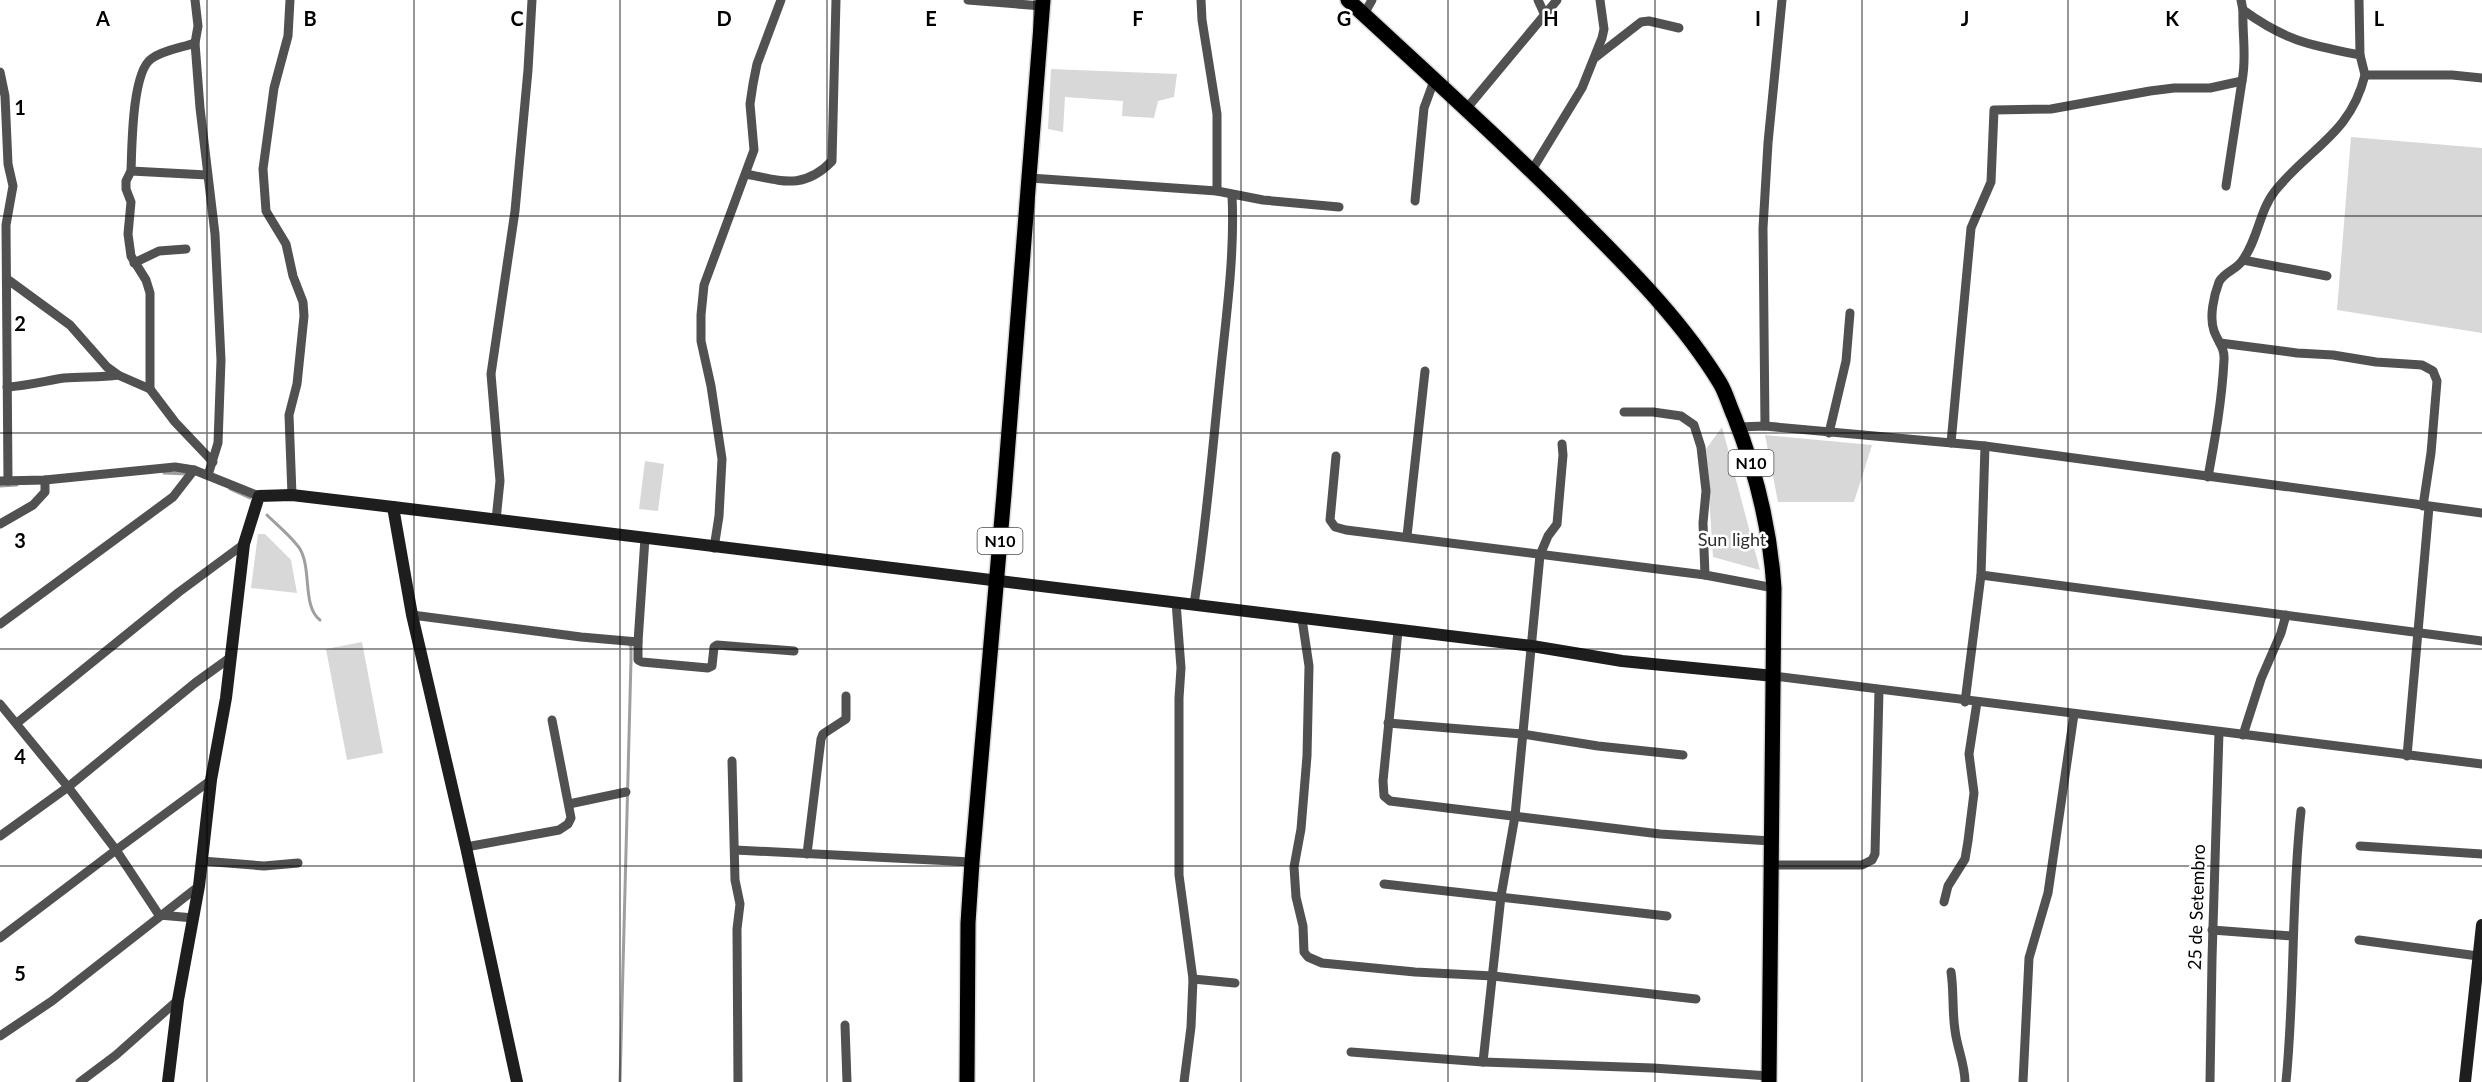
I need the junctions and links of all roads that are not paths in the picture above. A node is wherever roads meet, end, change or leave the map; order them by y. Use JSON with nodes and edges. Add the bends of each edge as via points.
{"nodes":[{"id":1,"x":195,"y":0,"type":"edge"},
{"id":2,"x":290,"y":0,"type":"edge"},
{"id":3,"x":532,"y":0,"type":"edge"},
{"id":4,"x":781,"y":0,"type":"edge"},
{"id":5,"x":836,"y":0,"type":"edge"},
{"id":6,"x":968,"y":0,"type":"edge"},
{"id":7,"x":1201,"y":0,"type":"edge"},
{"id":8,"x":1348,"y":0,"type":"edge"},
{"id":9,"x":1372,"y":0,"type":"edge"},
{"id":10,"x":1538,"y":0,"type":"edge"},
{"id":11,"x":1557,"y":0,"type":"edge"},
{"id":12,"x":1600,"y":0,"type":"edge"},
{"id":13,"x":1782,"y":0,"type":"edge"},
{"id":14,"x":2241,"y":0,"type":"edge"},
{"id":15,"x":2359,"y":0,"type":"edge"},
{"id":16,"x":1043,"y":3,"type":"edge"},
{"id":17,"x":2243,"y":10,"type":"junction"},
{"id":18,"x":1544,"y":13,"type":"junction"},
{"id":19,"x":1364,"y":14,"type":"junction"},
{"id":20,"x":1679,"y":28,"type":"dead end"},
{"id":21,"x":195,"y":43,"type":"junction"},
{"id":22,"x":2360,"y":55,"type":"junction"},
{"id":23,"x":1594,"y":58,"type":"junction"},
{"id":24,"x":0,"y":72,"type":"edge"},
{"id":25,"x":2365,"y":75,"type":"junction"},
{"id":26,"x":1435,"y":78,"type":"junction"},
{"id":27,"x":2482,"y":78,"type":"edge"},
{"id":28,"x":2242,"y":81,"type":"junction"},
{"id":29,"x":1467,"y":108,"type":"junction"},
{"id":30,"x":1532,"y":170,"type":"junction"},
{"id":31,"x":131,"y":171,"type":"junction"},
{"id":32,"x":746,"y":174,"type":"junction"},
{"id":33,"x":207,"y":175,"type":"junction"},
{"id":34,"x":1030,"y":178,"type":"junction"},
{"id":35,"x":2226,"y":186,"type":"dead end"},
{"id":36,"x":1217,"y":191,"type":"junction"},
{"id":37,"x":1232,"y":195,"type":"junction"},
{"id":38,"x":1415,"y":201,"type":"dead end"},
{"id":39,"x":1338,"y":207,"type":"dead end"},
{"id":40,"x":186,"y":249,"type":"dead end"},
{"id":41,"x":2243,"y":260,"type":"junction"},
{"id":42,"x":134,"y":263,"type":"junction"},
{"id":43,"x":2327,"y":276,"type":"dead end"},
{"id":44,"x":7,"y":279,"type":"junction"},
{"id":45,"x":1850,"y":312,"type":"dead end"},
{"id":46,"x":2220,"y":343,"type":"junction"},
{"id":47,"x":1425,"y":371,"type":"dead end"},
{"id":48,"x":117,"y":375,"type":"junction"},
{"id":49,"x":7,"y":387,"type":"junction"},
{"id":50,"x":150,"y":389,"type":"junction"},
{"id":51,"x":1624,"y":412,"type":"dead end"},
{"id":52,"x":1738,"y":426,"type":"junction"},
{"id":53,"x":1765,"y":426,"type":"junction"},
{"id":54,"x":1829,"y":433,"type":"junction"},
{"id":55,"x":1951,"y":443,"type":"junction"},
{"id":56,"x":1562,"y":444,"type":"dead end"},
{"id":57,"x":1985,"y":446,"type":"junction"},
{"id":58,"x":1336,"y":456,"type":"dead end"},
{"id":59,"x":213,"y":462,"type":"junction"},
{"id":60,"x":192,"y":471,"type":"junction"},
{"id":61,"x":208,"y":475,"type":"junction"},
{"id":62,"x":2208,"y":477,"type":"junction"},
{"id":63,"x":4,"y":481,"type":"edge"},
{"id":64,"x":45,"y":485,"type":"junction"},
{"id":65,"x":292,"y":495,"type":"junction"},
{"id":66,"x":259,"y":496,"type":"junction"},
{"id":67,"x":393,"y":507,"type":"junction"},
{"id":68,"x":2426,"y":507,"type":"junction"},
{"id":69,"x":2482,"y":513,"type":"edge"},
{"id":70,"x":496,"y":520,"type":"junction"},
{"id":71,"x":0,"y":524,"type":"edge"},
{"id":72,"x":1407,"y":536,"type":"junction"},
{"id":73,"x":645,"y":538,"type":"junction"},
{"id":74,"x":244,"y":544,"type":"junction"},
{"id":75,"x":714,"y":548,"type":"junction"},
{"id":76,"x":1540,"y":555,"type":"junction"},
{"id":77,"x":1705,"y":575,"type":"junction"},
{"id":78,"x":1981,"y":575,"type":"junction"},
{"id":79,"x":996,"y":581,"type":"junction"},
{"id":80,"x":1774,"y":588,"type":"junction"},
{"id":81,"x":1176,"y":602,"type":"junction"},
{"id":82,"x":1194,"y":604,"type":"junction"},
{"id":83,"x":412,"y":615,"type":"junction"},
{"id":84,"x":2286,"y":615,"type":"junction"},
{"id":85,"x":1302,"y":619,"type":"junction"},
{"id":86,"x":0,"y":624,"type":"edge"},
{"id":87,"x":1398,"y":631,"type":"junction"},
{"id":88,"x":2418,"y":633,"type":"junction"},
{"id":89,"x":2482,"y":641,"type":"edge"},
{"id":90,"x":638,"y":642,"type":"junction"},
{"id":91,"x":1533,"y":646,"type":"junction"},
{"id":92,"x":794,"y":651,"type":"dead end"},
{"id":93,"x":231,"y":657,"type":"junction"},
{"id":94,"x":1774,"y":676,"type":"junction"},
{"id":95,"x":1879,"y":690,"type":"junction"},
{"id":96,"x":846,"y":696,"type":"dead end"},
{"id":97,"x":1965,"y":702,"type":"junction"},
{"id":98,"x":1977,"y":702,"type":"junction"},
{"id":99,"x":0,"y":704,"type":"edge"},
{"id":100,"x":2074,"y":714,"type":"junction"},
{"id":101,"x":552,"y":720,"type":"dead end"},
{"id":102,"x":16,"y":723,"type":"junction"},
{"id":103,"x":1388,"y":723,"type":"junction"},
{"id":104,"x":2219,"y":732,"type":"junction"},
{"id":105,"x":1522,"y":734,"type":"junction"},
{"id":106,"x":2243,"y":735,"type":"junction"},
{"id":107,"x":1683,"y":755,"type":"dead end"},
{"id":108,"x":2407,"y":756,"type":"junction"},
{"id":109,"x":732,"y":761,"type":"dead end"},
{"id":110,"x":2482,"y":764,"type":"edge"},
{"id":111,"x":211,"y":780,"type":"junction"},
{"id":112,"x":68,"y":787,"type":"junction"},
{"id":113,"x":626,"y":792,"type":"dead end"},
{"id":114,"x":569,"y":804,"type":"junction"},
{"id":115,"x":2301,"y":811,"type":"dead end"},
{"id":116,"x":1515,"y":816,"type":"junction"},
{"id":117,"x":0,"y":836,"type":"edge"},
{"id":118,"x":1771,"y":841,"type":"junction"},
{"id":119,"x":2360,"y":846,"type":"dead end"},
{"id":120,"x":466,"y":847,"type":"junction"},
{"id":121,"x":116,"y":850,"type":"junction"},
{"id":122,"x":735,"y":850,"type":"junction"},
{"id":123,"x":807,"y":854,"type":"junction"},
{"id":124,"x":2482,"y":854,"type":"edge"},
{"id":125,"x":202,"y":861,"type":"junction"},
{"id":126,"x":972,"y":862,"type":"junction"},
{"id":127,"x":298,"y":863,"type":"dead end"},
{"id":128,"x":1770,"y":864,"type":"junction"},
{"id":129,"x":1384,"y":884,"type":"dead end"},
{"id":130,"x":199,"y":886,"type":"junction"},
{"id":131,"x":1501,"y":896,"type":"junction"},
{"id":132,"x":1944,"y":902,"type":"dead end"},
{"id":133,"x":159,"y":915,"type":"junction"},
{"id":134,"x":1667,"y":916,"type":"dead end"},
{"id":135,"x":194,"y":918,"type":"junction"},
{"id":136,"x":2482,"y":925,"type":"edge"},
{"id":137,"x":2212,"y":930,"type":"junction"},
{"id":138,"x":2292,"y":936,"type":"junction"},
{"id":139,"x":0,"y":938,"type":"edge"},
{"id":140,"x":2359,"y":940,"type":"dead end"},
{"id":141,"x":2478,"y":956,"type":"junction"},
{"id":142,"x":1952,"y":972,"type":"dead end"},
{"id":143,"x":1493,"y":976,"type":"junction"},
{"id":144,"x":1193,"y":979,"type":"junction"},
{"id":145,"x":1235,"y":983,"type":"dead end"},
{"id":146,"x":1696,"y":999,"type":"dead end"},
{"id":147,"x":178,"y":1000,"type":"junction"},
{"id":148,"x":845,"y":1025,"type":"dead end"},
{"id":149,"x":0,"y":1036,"type":"edge"},
{"id":150,"x":1351,"y":1052,"type":"dead end"},
{"id":151,"x":1483,"y":1062,"type":"junction"},
{"id":152,"x":1769,"y":1079,"type":"edge"},
{"id":153,"x":80,"y":1082,"type":"edge"},
{"id":154,"x":168,"y":1082,"type":"edge"},
{"id":155,"x":516,"y":1082,"type":"edge"},
{"id":156,"x":738,"y":1082,"type":"edge"},
{"id":157,"x":847,"y":1082,"type":"edge"},
{"id":158,"x":967,"y":1082,"type":"edge"},
{"id":159,"x":1184,"y":1082,"type":"edge"},
{"id":160,"x":1965,"y":1082,"type":"edge"},
{"id":161,"x":2023,"y":1082,"type":"edge"},
{"id":162,"x":2210,"y":1082,"type":"edge"},
{"id":163,"x":2286,"y":1082,"type":"edge"},
{"id":164,"x":2465,"y":1082,"type":"edge"}],
"edges":[{"from":1,"to":21,"type":"street"},
{"from":2,"to":65,"type":"street","via":[[288,36],[274,88],[263,169],[266,212],[286,244],[303,302],[297,384],[289,415]]},
{"from":3,"to":70,"type":"street","via":[[515,211],[491,374],[500,481]]},
{"from":4,"to":32,"type":"street","via":[[757,64],[750,104],[753,150]]},
{"from":5,"to":32,"type":"street","via":[[832,160],[812,178],[798,182]]},
{"from":6,"to":16,"type":"street"},
{"from":7,"to":36,"type":"street","via":[[1217,114]]},
{"from":8,"to":19,"type":"main road","number":"N10"},
{"from":9,"to":19,"type":"street"},
{"from":10,"to":18,"type":"street"},
{"from":11,"to":18,"type":"street"},
{"from":12,"to":23,"type":"street","via":[[1604,30]]},
{"from":13,"to":53,"type":"street","via":[[1763,228]]},
{"from":14,"to":17,"type":"street"},
{"from":15,"to":22,"type":"street"},
{"from":16,"to":34,"type":"main road","number":"N10"},
{"from":17,"to":22,"type":"street","via":[[2280,35],[2306,45]]},
{"from":17,"to":28,"type":"street","via":[[2246,57]]},
{"from":18,"to":29,"type":"street"},
{"from":19,"to":26,"type":"main road","number":"N10"},
{"from":20,"to":23,"type":"street","via":[[1641,22]]},
{"from":21,"to":31,"type":"street","via":[[162,52],[143,67]]},
{"from":21,"to":33,"type":"street"},
{"from":22,"to":25,"type":"street"},
{"from":23,"to":30,"type":"street","via":[[1582,88]]},
{"from":24,"to":44,"type":"street","via":[[13,186],[6,225]]},
{"from":25,"to":27,"type":"street"},
{"from":25,"to":41,"type":"street","via":[[2361,91],[2341,127],[2273,193]]},
{"from":26,"to":29,"type":"main road","number":"N10"},
{"from":26,"to":38,"type":"street","via":[[1424,108]]},
{"from":28,"to":35,"type":"street"},
{"from":28,"to":55,"type":"street","via":[[2210,88],[2150,91],[2052,109],[1994,110],[1991,182],[1971,228]]},
{"from":29,"to":30,"type":"main road","number":"N10"},
{"from":30,"to":52,"type":"main road","number":"N10","via":[[1625,265],[1695,347],[1721,385]]},
{"from":31,"to":33,"type":"street"},
{"from":31,"to":42,"type":"street","via":[[126,189],[131,202],[128,234]]},
{"from":32,"to":75,"type":"street","via":[[706,275],[701,315],[701,341],[722,459]]},
{"from":33,"to":59,"type":"street","via":[[215,234],[221,360],[219,428]]},
{"from":34,"to":36,"type":"street"},
{"from":34,"to":79,"type":"main road","number":"N10"},
{"from":36,"to":37,"type":"street"},
{"from":37,"to":39,"type":"street"},
{"from":37,"to":82,"type":"street","via":[[1234,227]]},
{"from":40,"to":42,"type":"street","via":[[159,251]]},
{"from":41,"to":43,"type":"street"},
{"from":41,"to":46,"type":"street","via":[[2221,279],[2216,290],[2212,321]]},
{"from":42,"to":50,"type":"street","via":[[150,293]]},
{"from":44,"to":48,"type":"street","via":[[70,325]]},
{"from":44,"to":49,"type":"street"},
{"from":45,"to":54,"type":"street","via":[[1846,361]]},
{"from":46,"to":62,"type":"street","via":[[2224,361]]},
{"from":46,"to":68,"type":"street","via":[[2422,365],[2433,371],[2437,381]]},
{"from":47,"to":72,"type":"street"},
{"from":48,"to":49,"type":"street"},
{"from":48,"to":50,"type":"street"},
{"from":49,"to":63,"type":"street"},
{"from":50,"to":59,"type":"street"},
{"from":51,"to":77,"type":"street","via":[[1681,416],[1694,425],[1706,491],[1702,523]]},
{"from":52,"to":53,"type":"street"},
{"from":52,"to":80,"type":"main road","number":"N10","via":[[1763,511]]},
{"from":53,"to":54,"type":"street"},
{"from":54,"to":55,"type":"street"},
{"from":55,"to":57,"type":"street"},
{"from":56,"to":76,"type":"street","via":[[1557,524]]},
{"from":57,"to":62,"type":"street"},
{"from":57,"to":78,"type":"street"},
{"from":58,"to":72,"type":"street","via":[[1331,524],[1346,530]]},
{"from":59,"to":61,"type":"street"},
{"from":60,"to":61,"type":"street"},
{"from":60,"to":64,"type":"street","via":[[164,467]]},
{"from":60,"to":86,"type":"street","via":[[165,503]]},
{"from":61,"to":66,"type":"street"},
{"from":62,"to":68,"type":"street"},
{"from":63,"to":64,"type":"street"},
{"from":64,"to":71,"type":"street","via":[[33,505]]},
{"from":65,"to":66,"type":"street"},
{"from":65,"to":67,"type":"street"},
{"from":66,"to":74,"type":"street"},
{"from":67,"to":70,"type":"street"},
{"from":67,"to":83,"type":"street"},
{"from":68,"to":69,"type":"street"},
{"from":68,"to":88,"type":"street"},
{"from":70,"to":73,"type":"street"},
{"from":72,"to":76,"type":"street"},
{"from":73,"to":75,"type":"street"},
{"from":73,"to":90,"type":"street"},
{"from":74,"to":93,"type":"street"},
{"from":74,"to":102,"type":"street"},
{"from":75,"to":79,"type":"street"},
{"from":76,"to":77,"type":"street"},
{"from":76,"to":91,"type":"street"},
{"from":77,"to":80,"type":"street"},
{"from":78,"to":84,"type":"street"},
{"from":78,"to":97,"type":"street"},
{"from":79,"to":81,"type":"street"},
{"from":79,"to":126,"type":"main road","number":"N10"},
{"from":80,"to":94,"type":"main road","number":"N10"},
{"from":81,"to":82,"type":"street"},
{"from":81,"to":144,"type":"street","via":[[1181,678],[1179,875]]},
{"from":82,"to":85,"type":"street"},
{"from":83,"to":90,"type":"street"},
{"from":83,"to":120,"type":"street"},
{"from":84,"to":88,"type":"street"},
{"from":84,"to":106,"type":"street"},
{"from":85,"to":87,"type":"street"},
{"from":85,"to":143,"type":"street","via":[[1309,666],[1307,756],[1294,867],[1304,952],[1322,963]]},
{"from":87,"to":91,"type":"street"},
{"from":87,"to":103,"type":"street"},
{"from":88,"to":89,"type":"street"},
{"from":88,"to":108,"type":"street"},
{"from":90,"to":92,"type":"street","via":[[639,662],[708,668],[717,645]]},
{"from":91,"to":94,"type":"street","via":[[1622,661]]},
{"from":91,"to":105,"type":"street"},
{"from":93,"to":111,"type":"street"},
{"from":93,"to":112,"type":"street"},
{"from":94,"to":95,"type":"street"},
{"from":94,"to":118,"type":"main road","number":"N10"},
{"from":95,"to":97,"type":"street"},
{"from":95,"to":128,"type":"street","via":[[1872,860],[1862,865]]},
{"from":96,"to":123,"type":"street","via":[[846,719],[821,739]]},
{"from":97,"to":98,"type":"street"},
{"from":98,"to":100,"type":"street"},
{"from":98,"to":132,"type":"street","via":[[1969,754],[1974,793],[1968,841],[1965,859],[1948,886]]},
{"from":99,"to":102,"type":"street"},
{"from":100,"to":104,"type":"street"},
{"from":100,"to":161,"type":"street","via":[[2048,893],[2029,958]]},
{"from":101,"to":114,"type":"street"},
{"from":102,"to":112,"type":"street"},
{"from":103,"to":105,"type":"street"},
{"from":103,"to":116,"type":"street","via":[[1383,781],[1384,796],[1390,801]]},
{"from":104,"to":106,"type":"street"},
{"from":104,"to":137,"type":"street","name":"25 de Setembro"},
{"from":105,"to":107,"type":"street"},
{"from":105,"to":116,"type":"street"},
{"from":106,"to":108,"type":"street"},
{"from":108,"to":110,"type":"street"},
{"from":109,"to":122,"type":"street"},
{"from":111,"to":121,"type":"street"},
{"from":111,"to":125,"type":"street"},
{"from":112,"to":117,"type":"street"},
{"from":112,"to":121,"type":"street"},
{"from":113,"to":114,"type":"street"},
{"from":114,"to":120,"type":"street","via":[[571,818],[560,830]]},
{"from":115,"to":138,"type":"street"},
{"from":116,"to":118,"type":"street","via":[[1659,834]]},
{"from":116,"to":131,"type":"street"},
{"from":118,"to":128,"type":"main road","number":"N10"},
{"from":119,"to":124,"type":"street"},
{"from":120,"to":155,"type":"street"},
{"from":121,"to":133,"type":"street"},
{"from":121,"to":139,"type":"street"},
{"from":122,"to":123,"type":"street"},
{"from":122,"to":156,"type":"street","via":[[740,904]]},
{"from":123,"to":126,"type":"street"},
{"from":125,"to":127,"type":"street","via":[[264,866]]},
{"from":125,"to":130,"type":"street"},
{"from":126,"to":158,"type":"main road","number":"N10"},
{"from":128,"to":152,"type":"main road","number":"N10"},
{"from":129,"to":131,"type":"street"},
{"from":130,"to":133,"type":"street"},
{"from":130,"to":135,"type":"street"},
{"from":131,"to":134,"type":"street"},
{"from":131,"to":143,"type":"street"},
{"from":133,"to":135,"type":"street"},
{"from":133,"to":149,"type":"street","via":[[52,1001]]},
{"from":135,"to":147,"type":"street"},
{"from":136,"to":141,"type":"street"},
{"from":137,"to":138,"type":"street"},
{"from":137,"to":162,"type":"street","name":"25 de Setembro"},
{"from":138,"to":163,"type":"street","via":[[2293,992]]},
{"from":140,"to":141,"type":"street"},
{"from":141,"to":164,"type":"street"},
{"from":142,"to":160,"type":"street","via":[[1955,1034]]},
{"from":143,"to":146,"type":"street"},
{"from":143,"to":151,"type":"street"},
{"from":144,"to":145,"type":"street"},
{"from":144,"to":159,"type":"street"},
{"from":147,"to":153,"type":"street"},
{"from":147,"to":154,"type":"street"},
{"from":148,"to":157,"type":"street"},
{"from":150,"to":151,"type":"street"},
{"from":151,"to":152,"type":"street","via":[[1653,1068]]}]}
